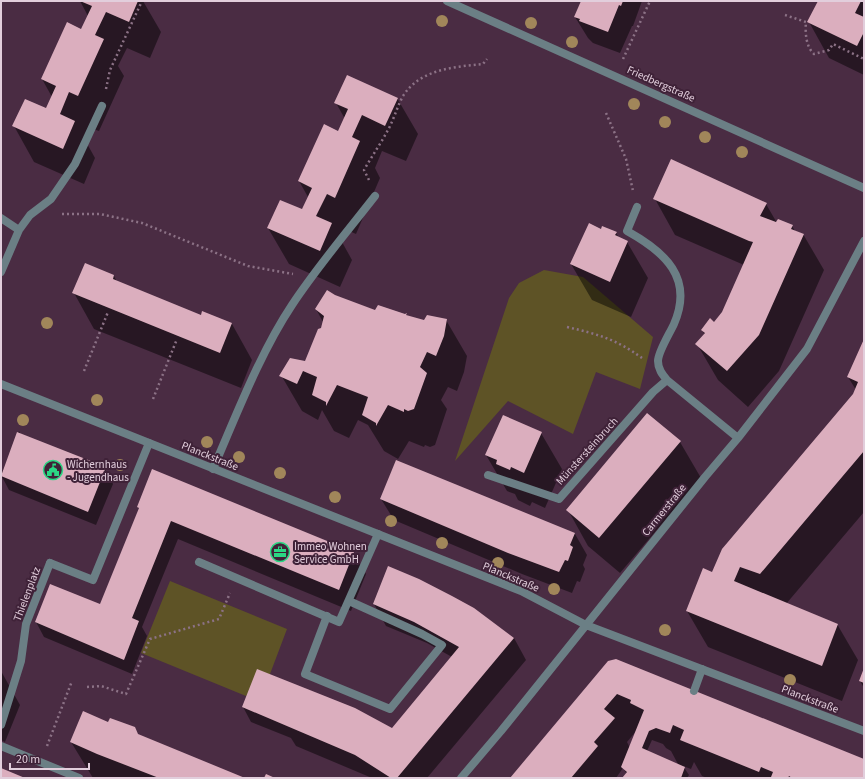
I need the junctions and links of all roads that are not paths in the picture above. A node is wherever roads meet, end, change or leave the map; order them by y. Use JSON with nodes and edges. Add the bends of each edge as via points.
{"nodes":[{"id":1,"x":447,"y":1,"type":"edge"},
{"id":2,"x":102,"y":106,"type":"road end"},
{"id":3,"x":864,"y":188,"type":"edge"},
{"id":4,"x":375,"y":196,"type":"road end"},
{"id":5,"x":637,"y":207,"type":"road end"},
{"id":6,"x":1,"y":218,"type":"edge"},
{"id":7,"x":19,"y":230,"type":"junction"},
{"id":8,"x":864,"y":241,"type":"edge"},
{"id":9,"x":1,"y":272,"type":"edge"},
{"id":10,"x":667,"y":380,"type":"junction"},
{"id":11,"x":1,"y":384,"type":"edge"},
{"id":12,"x":738,"y":438,"type":"junction"},
{"id":13,"x":149,"y":443,"type":"junction"},
{"id":14,"x":213,"y":469,"type":"junction"},
{"id":15,"x":488,"y":475,"type":"dead end"},
{"id":16,"x":378,"y":534,"type":"junction"},
{"id":17,"x":199,"y":562,"type":"dead end"},
{"id":18,"x":349,"y":601,"type":"junction"},
{"id":19,"x":326,"y":616,"type":"junction"},
{"id":20,"x":586,"y":625,"type":"junction"},
{"id":21,"x":702,"y":669,"type":"junction"},
{"id":22,"x":694,"y":691,"type":"dead end"},
{"id":23,"x":1,"y":725,"type":"edge"},
{"id":24,"x":864,"y":731,"type":"edge"},
{"id":25,"x":1,"y":746,"type":"edge"},
{"id":26,"x":79,"y":778,"type":"edge"},
{"id":27,"x":461,"y":778,"type":"edge"}],
"edges":[{"from":1,"to":3,"type":"street","name":"Friedbergstraße"},
{"from":2,"to":7,"type":"street","via":[[75,164],[52,200],[30,215]]},
{"from":4,"to":14,"type":"street","via":[[292,305],[276,332]]},
{"from":5,"to":10,"type":"street","via":[[627,231],[651,244],[667,260],[677,277],[680,291],[678,314],[658,360],[659,370]]},
{"from":6,"to":7,"type":"street"},
{"from":7,"to":9,"type":"street"},
{"from":8,"to":12,"type":"street","name":"Carmerstraße","via":[[807,349]]},
{"from":10,"to":12,"type":"street"},
{"from":10,"to":15,"type":"street","name":"Münstersteinbruch","via":[[653,392],[559,499]]},
{"from":11,"to":13,"type":"street","name":"Planckstraße"},
{"from":12,"to":20,"type":"street","name":"Carmerstraße"},
{"from":13,"to":14,"type":"street","name":"Planckstraße"},
{"from":13,"to":23,"type":"street","name":"Thielenplatz","via":[[94,580],[50,563],[26,624],[21,661]]},
{"from":14,"to":16,"type":"street","name":"Planckstraße"},
{"from":16,"to":18,"type":"street"},
{"from":16,"to":20,"type":"street","name":"Planckstraße","via":[[521,591]]},
{"from":17,"to":19,"type":"street"},
{"from":18,"to":19,"type":"street","via":[[339,622]]},
{"from":18,"to":19,"type":"street","via":[[442,645],[390,709],[305,674]]},
{"from":20,"to":21,"type":"street","name":"Planckstraße"},
{"from":20,"to":27,"type":"street","name":"Carmerstraße"},
{"from":21,"to":22,"type":"street"},
{"from":21,"to":24,"type":"street","name":"Planckstraße"},
{"from":25,"to":26,"type":"street"}]}
